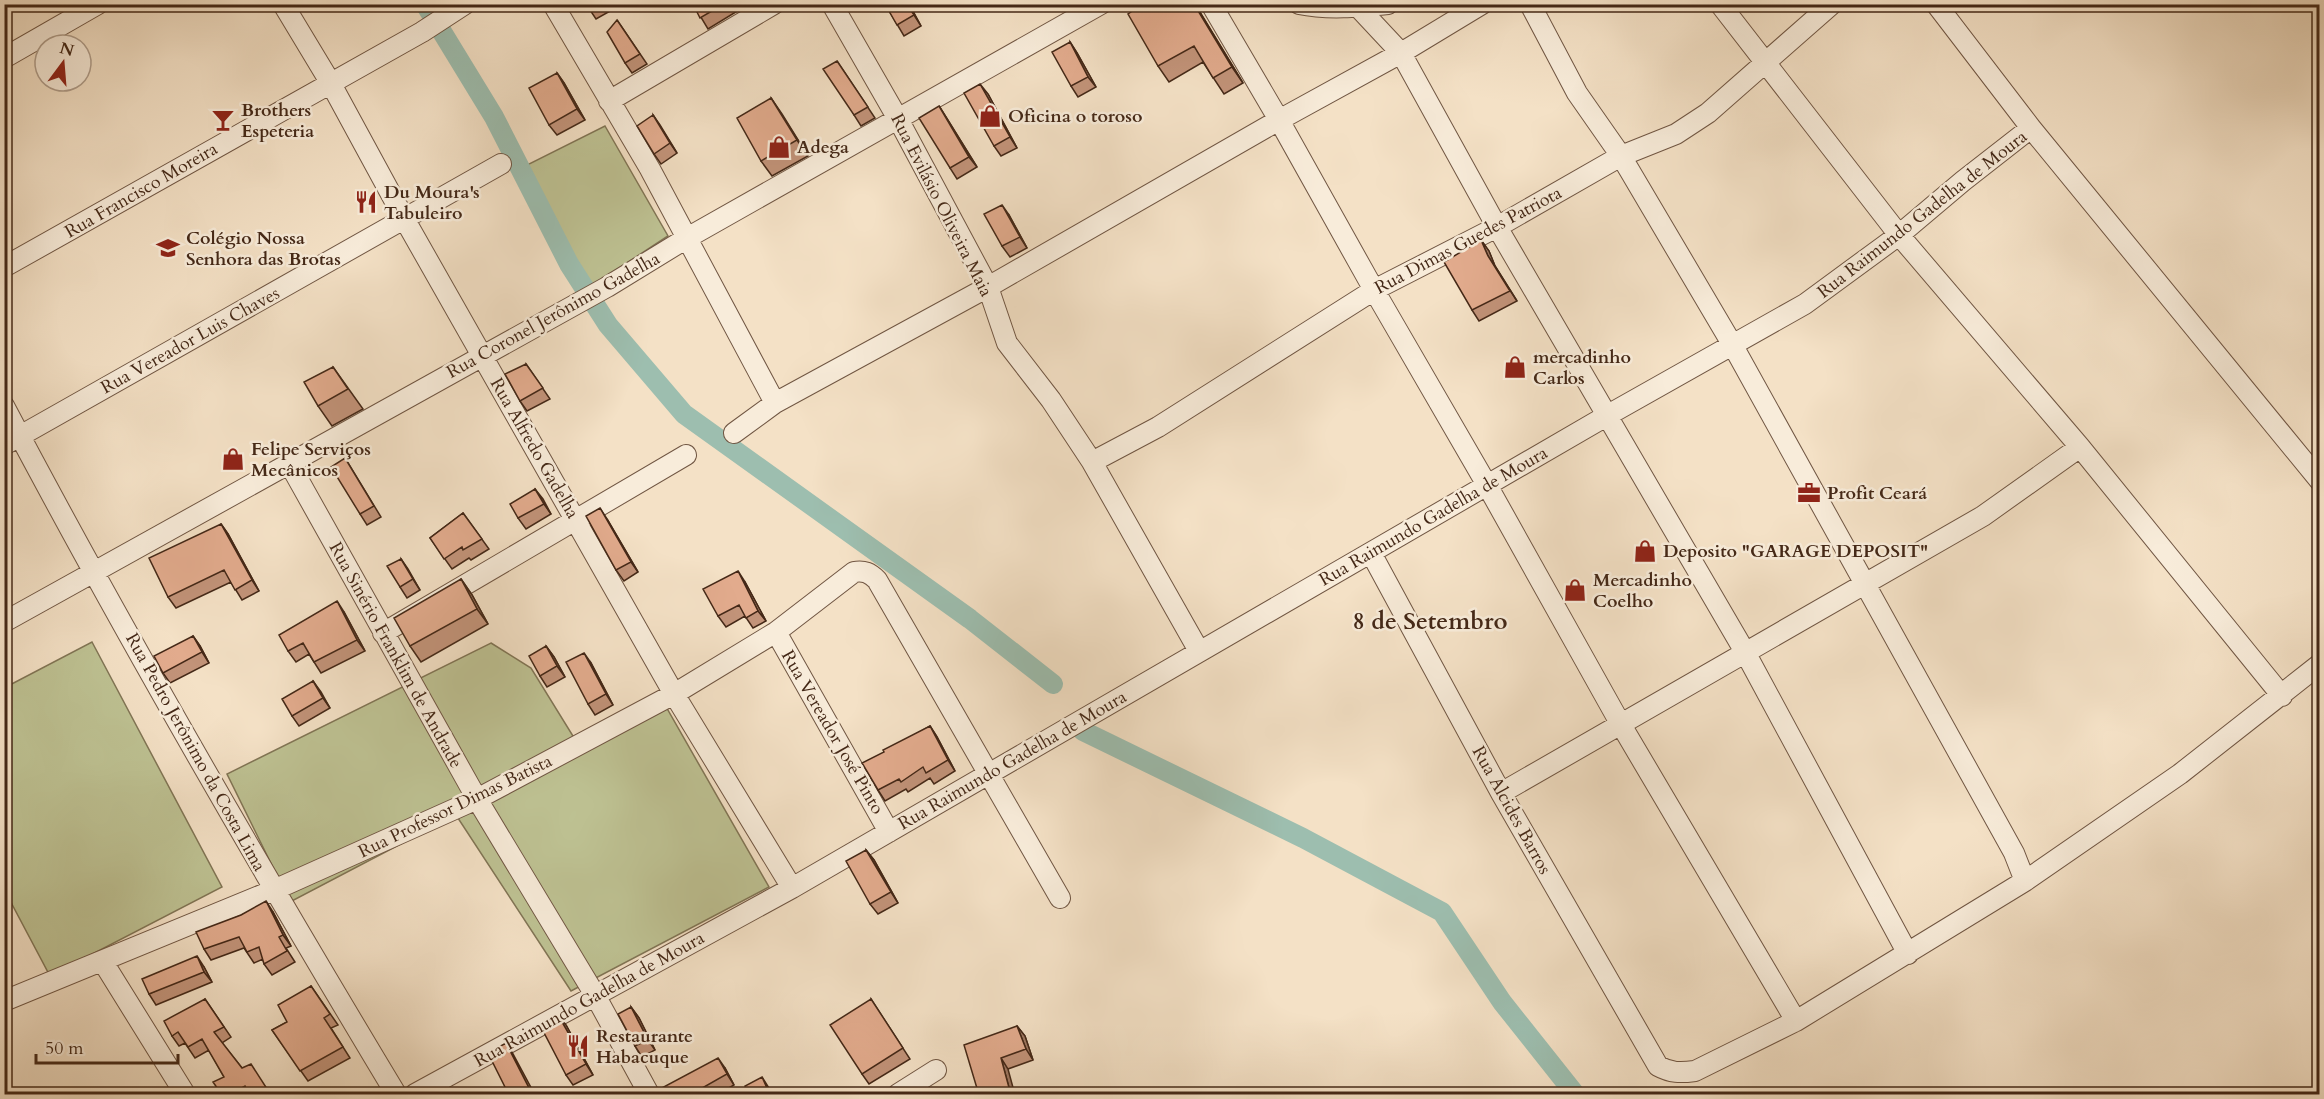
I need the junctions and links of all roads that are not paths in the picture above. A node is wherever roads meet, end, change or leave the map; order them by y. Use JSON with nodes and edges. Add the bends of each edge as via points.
{"nodes":[{"id":1,"x":98,"y":4,"type":"edge"},
{"id":2,"x":283,"y":4,"type":"edge"},
{"id":3,"x":465,"y":4,"type":"edge"},
{"id":4,"x":553,"y":4,"type":"edge"},
{"id":5,"x":774,"y":4,"type":"edge"},
{"id":6,"x":832,"y":4,"type":"edge"},
{"id":7,"x":1101,"y":4,"type":"edge"},
{"id":8,"x":1211,"y":4,"type":"edge"},
{"id":9,"x":1299,"y":4,"type":"edge"},
{"id":10,"x":1388,"y":4,"type":"edge"},
{"id":11,"x":1482,"y":4,"type":"edge"},
{"id":12,"x":1530,"y":4,"type":"edge"},
{"id":13,"x":1720,"y":4,"type":"edge"},
{"id":14,"x":1832,"y":4,"type":"edge"},
{"id":15,"x":1936,"y":4,"type":"edge"},
{"id":16,"x":1358,"y":7,"type":"junction"},
{"id":17,"x":1401,"y":53,"type":"junction"},
{"id":18,"x":4,"y":58,"type":"edge"},
{"id":19,"x":1766,"y":61,"type":"junction"},
{"id":20,"x":330,"y":82,"type":"junction"},
{"id":21,"x":609,"y":101,"type":"junction"},
{"id":22,"x":898,"y":119,"type":"junction"},
{"id":23,"x":1279,"y":120,"type":"junction"},
{"id":24,"x":2031,"y":128,"type":"junction"},
{"id":25,"x":1621,"y":156,"type":"junction"},
{"id":26,"x":501,"y":164,"type":"dead end"},
{"id":27,"x":405,"y":220,"type":"junction"},
{"id":28,"x":1497,"y":227,"type":"junction"},
{"id":29,"x":1899,"y":235,"type":"junction"},
{"id":30,"x":687,"y":238,"type":"junction"},
{"id":31,"x":4,"y":267,"type":"edge"},
{"id":32,"x":988,"y":287,"type":"junction"},
{"id":33,"x":1374,"y":290,"type":"junction"},
{"id":34,"x":1732,"y":344,"type":"junction"},
{"id":35,"x":482,"y":355,"type":"junction"},
{"id":36,"x":775,"y":404,"type":"junction"},
{"id":37,"x":4,"y":405,"type":"edge"},
{"id":38,"x":1608,"y":415,"type":"junction"},
{"id":39,"x":734,"y":433,"type":"dead end"},
{"id":40,"x":12,"y":440,"type":"edge"},
{"id":41,"x":2080,"y":447,"type":"junction"},
{"id":42,"x":686,"y":455,"type":"dead end"},
{"id":43,"x":1092,"y":462,"type":"junction"},
{"id":44,"x":289,"y":464,"type":"junction"},
{"id":45,"x":2319,"y":481,"type":"edge"},
{"id":46,"x":1487,"y":485,"type":"junction"},
{"id":47,"x":576,"y":519,"type":"junction"},
{"id":48,"x":1371,"y":553,"type":"junction"},
{"id":49,"x":95,"y":573,"type":"junction"},
{"id":50,"x":1865,"y":585,"type":"junction"},
{"id":51,"x":4,"y":622,"type":"edge"},
{"id":52,"x":776,"y":632,"type":"junction"},
{"id":53,"x":383,"y":633,"type":"junction"},
{"id":54,"x":1200,"y":651,"type":"junction"},
{"id":55,"x":1745,"y":652,"type":"junction"},
{"id":56,"x":2319,"y":664,"type":"edge"},
{"id":57,"x":675,"y":694,"type":"junction"},
{"id":58,"x":2282,"y":696,"type":"junction"},
{"id":59,"x":1620,"y":723,"type":"junction"},
{"id":60,"x":988,"y":772,"type":"junction"},
{"id":61,"x":1501,"y":793,"type":"junction"},
{"id":62,"x":477,"y":799,"type":"junction"},
{"id":63,"x":889,"y":832,"type":"junction"},
{"id":64,"x":2025,"y":881,"type":"junction"},
{"id":65,"x":792,"y":888,"type":"junction"},
{"id":66,"x":273,"y":890,"type":"junction"},
{"id":67,"x":1060,"y":898,"type":"dead end"},
{"id":68,"x":1908,"y":954,"type":"junction"},
{"id":69,"x":104,"y":962,"type":"junction"},
{"id":70,"x":595,"y":995,"type":"junction"},
{"id":71,"x":4,"y":1000,"type":"edge"},
{"id":72,"x":1796,"y":1021,"type":"junction"},
{"id":73,"x":936,"y":1070,"type":"dead end"},
{"id":74,"x":184,"y":1095,"type":"edge"},
{"id":75,"x":396,"y":1095,"type":"edge"},
{"id":76,"x":415,"y":1095,"type":"edge"},
{"id":77,"x":649,"y":1095,"type":"edge"},
{"id":78,"x":898,"y":1095,"type":"edge"}],
"edges":[{"from":1,"to":18,"type":"street"},
{"from":2,"to":20,"type":"street","name":"Rua Alfredo Gadelha"},
{"from":3,"to":20,"type":"street","name":"Rua Francisco Moreira"},
{"from":4,"to":21,"type":"street"},
{"from":5,"to":21,"type":"street"},
{"from":6,"to":22,"type":"street","name":"Rua Evilásio Oliveira Maia"},
{"from":7,"to":22,"type":"street","name":"Rua Coronel Jerônimo Gadelha"},
{"from":8,"to":23,"type":"street"},
{"from":9,"to":16,"type":"street"},
{"from":10,"to":16,"type":"street"},
{"from":11,"to":17,"type":"street"},
{"from":12,"to":25,"type":"street","via":[[1577,93]]},
{"from":13,"to":19,"type":"street"},
{"from":14,"to":19,"type":"street","name":"Rua Dimas Guedes Patriota"},
{"from":15,"to":24,"type":"street"},
{"from":16,"to":17,"type":"street"},
{"from":17,"to":23,"type":"street"},
{"from":17,"to":28,"type":"street"},
{"from":19,"to":25,"type":"street","name":"Rua Dimas Guedes Patriota","via":[[1697,121],[1676,134]]},
{"from":19,"to":29,"type":"street"},
{"from":20,"to":27,"type":"street","name":"Rua Alfredo Gadelha"},
{"from":20,"to":31,"type":"street","name":"Rua Francisco Moreira"},
{"from":21,"to":30,"type":"street"},
{"from":22,"to":30,"type":"street","name":"Rua Coronel Jerônimo Gadelha"},
{"from":22,"to":32,"type":"street","name":"Rua Evilásio Oliveira Maia"},
{"from":23,"to":32,"type":"street"},
{"from":23,"to":33,"type":"street"},
{"from":24,"to":29,"type":"street","name":"Rua Raimundo Gadelha de Moura"},
{"from":24,"to":45,"type":"street","name":"Rua Raimundo Gadelha de Moura"},
{"from":25,"to":28,"type":"street","name":"Rua Dimas Guedes Patriota"},
{"from":25,"to":34,"type":"street"},
{"from":26,"to":27,"type":"street","name":"Rua Vereador Luis Chaves"},
{"from":27,"to":35,"type":"street","name":"Rua Alfredo Gadelha"},
{"from":27,"to":40,"type":"street","name":"Rua Vereador Luis Chaves"},
{"from":28,"to":33,"type":"street","name":"Rua Dimas Guedes Patriota"},
{"from":28,"to":38,"type":"street"},
{"from":29,"to":34,"type":"street","name":"Rua Raimundo Gadelha de Moura","via":[[1805,304]]},
{"from":29,"to":41,"type":"street"},
{"from":30,"to":35,"type":"street","name":"Rua Coronel Jerônimo Gadelha"},
{"from":30,"to":36,"type":"street"},
{"from":32,"to":36,"type":"street"},
{"from":32,"to":43,"type":"street","name":"Rua Evilásio Oliveira Maia","via":[[1007,343]]},
{"from":33,"to":43,"type":"street","name":"Rua Dimas Guedes Patriota","via":[[1158,427]]},
{"from":33,"to":46,"type":"street"},
{"from":34,"to":38,"type":"street","name":"Rua Raimundo Gadelha de Moura"},
{"from":34,"to":50,"type":"street"},
{"from":35,"to":44,"type":"street","name":"Rua Coronel Jerônimo Gadelha"},
{"from":35,"to":47,"type":"street","name":"Rua Alfredo Gadelha"},
{"from":36,"to":39,"type":"street"},
{"from":37,"to":40,"type":"street","name":"Rua Pedro Jerônimo da Costa Lima"},
{"from":38,"to":46,"type":"street","name":"Rua Raimundo Gadelha de Moura"},
{"from":38,"to":55,"type":"street"},
{"from":40,"to":49,"type":"street","name":"Rua Pedro Jerônimo da Costa Lima"},
{"from":41,"to":50,"type":"street","via":[[1983,516]]},
{"from":41,"to":58,"type":"street"},
{"from":42,"to":47,"type":"street"},
{"from":43,"to":54,"type":"street","name":"Rua Evilásio Oliveira Maia"},
{"from":44,"to":49,"type":"street","name":"Rua Coronel Jerônimo Gadelha"},
{"from":44,"to":53,"type":"street","name":"Rua Sinério Franklim de Andrade"},
{"from":46,"to":48,"type":"street","name":"Rua Raimundo Gadelha de Moura"},
{"from":46,"to":59,"type":"street"},
{"from":47,"to":53,"type":"street"},
{"from":47,"to":57,"type":"street","name":"Rua Alfredo Gadelha"},
{"from":48,"to":54,"type":"street","name":"Rua Raimundo Gadelha de Moura"},
{"from":48,"to":61,"type":"street","name":"Rua Alcides Barros"},
{"from":49,"to":51,"type":"street","name":"Rua Coronel Jerônimo Gadelha"},
{"from":49,"to":66,"type":"street","name":"Rua Pedro Jerônimo da Costa Lima"},
{"from":50,"to":55,"type":"street"},
{"from":50,"to":64,"type":"street","via":[[2014,853]]},
{"from":52,"to":57,"type":"street","name":"Rua Professor Dimas Batista"},
{"from":52,"to":60,"type":"street","name":"Rua Professor Dimas Batista","via":[[854,572],[870,574]]},
{"from":52,"to":63,"type":"street","name":"Rua Vereador José Pinto"},
{"from":53,"to":62,"type":"street","name":"Rua Sinério Franklim de Andrade"},
{"from":54,"to":60,"type":"street","name":"Rua Raimundo Gadelha de Moura"},
{"from":55,"to":59,"type":"street"},
{"from":55,"to":68,"type":"street"},
{"from":56,"to":58,"type":"street"},
{"from":57,"to":62,"type":"street","name":"Rua Professor Dimas Batista"},
{"from":57,"to":65,"type":"street","name":"Rua Alfredo Gadelha"},
{"from":58,"to":64,"type":"street","via":[[2180,774]]},
{"from":59,"to":61,"type":"street"},
{"from":59,"to":72,"type":"street"},
{"from":60,"to":63,"type":"street","name":"Rua Raimundo Gadelha de Moura"},
{"from":60,"to":67,"type":"street"},
{"from":61,"to":72,"type":"street","name":"Rua Alcides Barros","via":[[1658,1066],[1668,1072],[1695,1071]]},
{"from":62,"to":66,"type":"street","name":"Rua Professor Dimas Batista"},
{"from":62,"to":70,"type":"street","name":"Rua Sinério Franklim de Andrade"},
{"from":63,"to":65,"type":"street","name":"Rua Raimundo Gadelha de Moura"},
{"from":64,"to":68,"type":"street"},
{"from":65,"to":70,"type":"street","name":"Rua Raimundo Gadelha de Moura"},
{"from":66,"to":69,"type":"street","name":"Rua Professor Dimas Batista"},
{"from":66,"to":75,"type":"street","name":"Rua Pedro Jerônimo da Costa Lima"},
{"from":68,"to":72,"type":"street"},
{"from":69,"to":71,"type":"street","name":"Rua Professor Dimas Batista"},
{"from":69,"to":74,"type":"street"},
{"from":70,"to":76,"type":"street","name":"Rua Raimundo Gadelha de Moura"},
{"from":70,"to":77,"type":"street","name":"Rua Sinério Franklim de Andrade"},
{"from":73,"to":78,"type":"street"}]}
